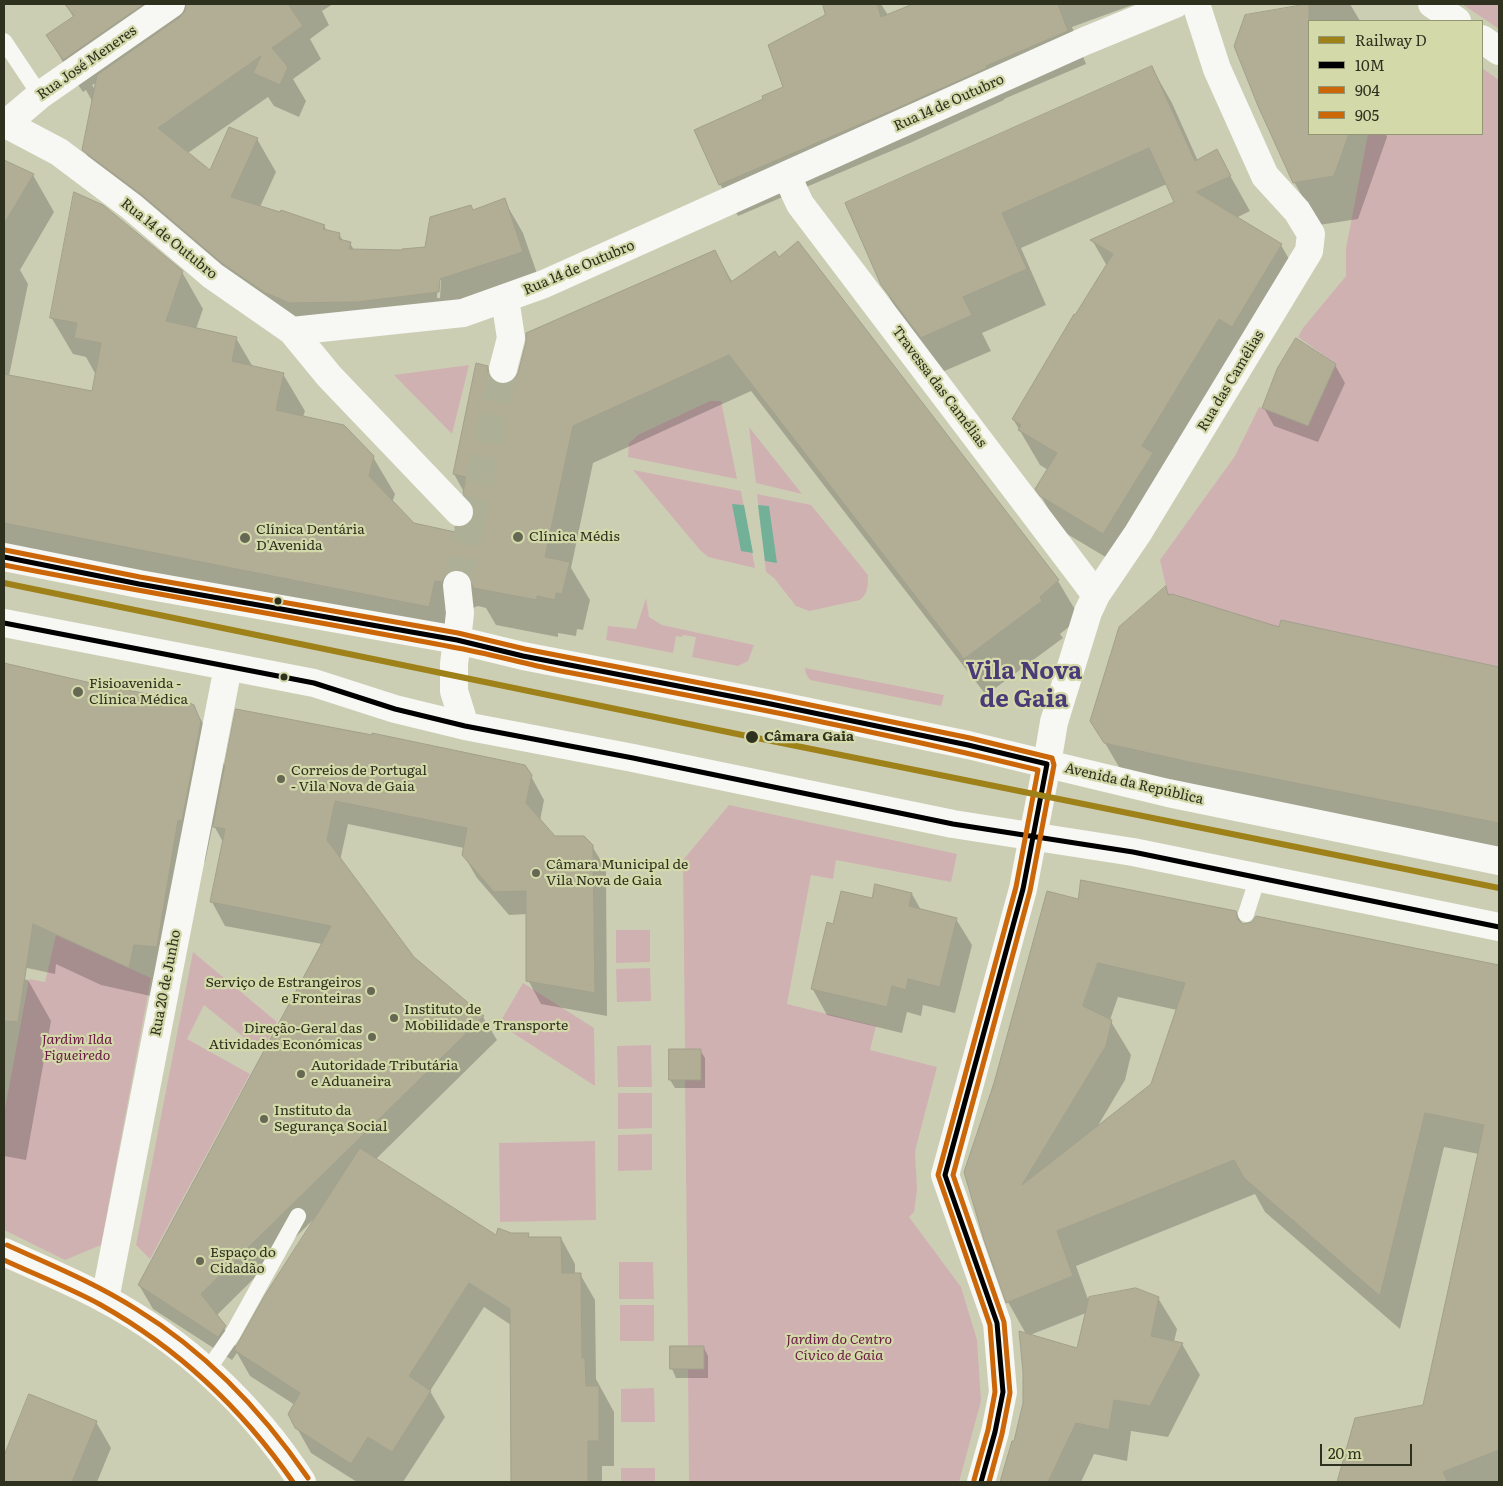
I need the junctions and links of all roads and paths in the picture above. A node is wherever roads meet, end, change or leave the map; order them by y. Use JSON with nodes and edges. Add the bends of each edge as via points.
{"nodes":[{"id":1,"x":172,"y":4,"type":"edge"},
{"id":2,"x":1175,"y":4,"type":"edge"},
{"id":3,"x":1196,"y":4,"type":"edge"},
{"id":4,"x":1432,"y":4,"type":"edge"},
{"id":5,"x":1456,"y":20,"type":"edge"},
{"id":6,"x":1483,"y":40,"type":"edge"},
{"id":7,"x":4,"y":41,"type":"edge"},
{"id":8,"x":1499,"y":51,"type":"edge"},
{"id":9,"x":40,"y":95,"type":"junction"},
{"id":10,"x":4,"y":123,"type":"edge"},
{"id":11,"x":787,"y":176,"type":"junction"},
{"id":12,"x":505,"y":299,"type":"junction"},
{"id":13,"x":292,"y":331,"type":"junction"},
{"id":14,"x":503,"y":369,"type":"tunnel mouth"},
{"id":15,"x":459,"y":512,"type":"tunnel mouth"},
{"id":16,"x":4,"y":557,"type":"edge"},
{"id":17,"x":457,"y":585,"type":"tunnel mouth"},
{"id":18,"x":1096,"y":595,"type":"junction"},
{"id":19,"x":4,"y":623,"type":"edge"},
{"id":20,"x":457,"y":640,"type":"junction"},
{"id":21,"x":228,"y":668,"type":"junction"},
{"id":22,"x":465,"y":726,"type":"junction"},
{"id":23,"x":1047,"y":764,"type":"junction"},
{"id":24,"x":1033,"y":836,"type":"junction"},
{"id":25,"x":1499,"y":860,"type":"edge"},
{"id":26,"x":1258,"y":877,"type":"junction"},
{"id":27,"x":1246,"y":914,"type":"dead end"},
{"id":28,"x":1499,"y":927,"type":"edge"},
{"id":29,"x":298,"y":1216,"type":"dead end"},
{"id":30,"x":4,"y":1252,"type":"edge"},
{"id":31,"x":105,"y":1299,"type":"junction"},
{"id":32,"x":207,"y":1371,"type":"junction"},
{"id":33,"x":302,"y":1482,"type":"edge"},
{"id":34,"x":981,"y":1482,"type":"edge"}],
"edges":[{"from":1,"to":9,"type":"street","name":"Rua José Meneres"},
{"from":2,"to":11,"type":"street","name":"Rua 14 de Outubro"},
{"from":3,"to":18,"type":"street","name":"Rua das Camélias","via":[[1217,69],[1265,176],[1297,210],[1311,234],[1309,251],[1138,533]]},
{"from":4,"to":5,"type":"street"},
{"from":6,"to":8,"type":"street"},
{"from":7,"to":9,"type":"lane"},
{"from":9,"to":10,"type":"street","name":"Rua José Meneres"},
{"from":10,"to":13,"type":"street","name":"Rua 14 de Outubro","via":[[59,152],[132,207],[213,276]]},
{"from":11,"to":12,"type":"street","name":"Rua 14 de Outubro"},
{"from":11,"to":18,"type":"street","name":"Travessa das Camélias","via":[[800,204]]},
{"from":12,"to":13,"type":"street","name":"Rua 14 de Outubro","via":[[463,313]]},
{"from":12,"to":14,"type":"street","via":[[511,338]]},
{"from":13,"to":15,"type":"street","via":[[330,376]]},
{"from":16,"to":20,"type":"street","name":"Avenida da República"},
{"from":17,"to":20,"type":"street","via":[[460,614]]},
{"from":18,"to":23,"type":"street","name":"Rua das Camélias","via":[[1054,722]]},
{"from":19,"to":21,"type":"street"},
{"from":20,"to":22,"type":"street","via":[[454,691]]},
{"from":20,"to":23,"type":"street","name":"Avenida da República"},
{"from":21,"to":22,"type":"street","via":[[314,683],[395,709]]},
{"from":21,"to":31,"type":"street","name":"Rua 20 de Junho"},
{"from":22,"to":24,"type":"street","via":[[946,822]]},
{"from":23,"to":24,"type":"street","name":"Rua das Camélias"},
{"from":23,"to":25,"type":"street","name":"Avenida da República","via":[[1168,793]]},
{"from":24,"to":26,"type":"street"},
{"from":24,"to":34,"type":"street","name":"Rua das Camélias","via":[[1024,889],[946,1175],[997,1323],[1003,1392]]},
{"from":26,"to":27,"type":"lane"},
{"from":26,"to":28,"type":"street"},
{"from":29,"to":32,"type":"lane","via":[[232,1335]]},
{"from":30,"to":31,"type":"street"},
{"from":31,"to":32,"type":"street","via":[[157,1331]]},
{"from":32,"to":33,"type":"street","via":[[265,1429]]}]}
